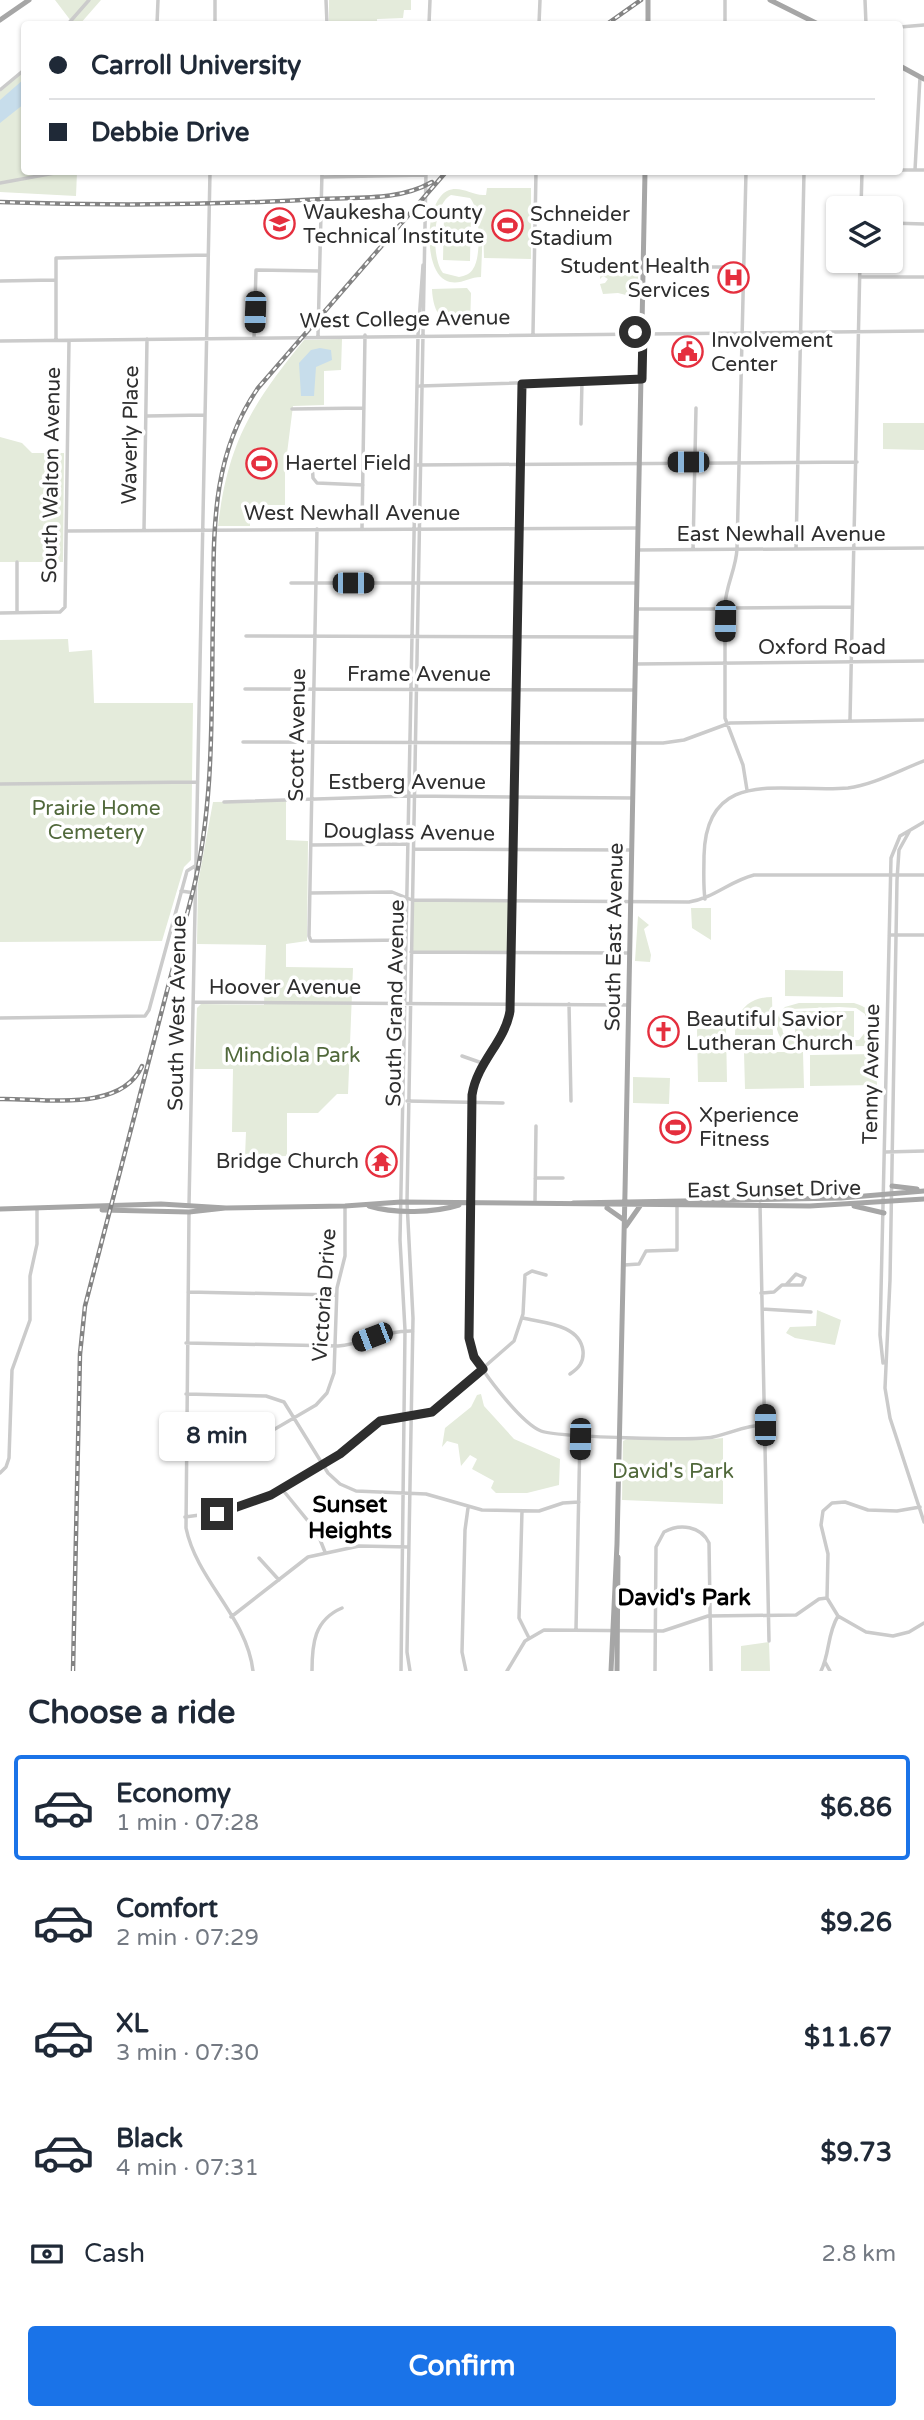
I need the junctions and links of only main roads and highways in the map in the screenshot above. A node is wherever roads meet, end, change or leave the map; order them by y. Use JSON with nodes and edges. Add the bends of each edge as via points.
{"nodes":[{"id":1,"x":29,"y":0,"type":"edge"},
{"id":2,"x":648,"y":0,"type":"edge"},
{"id":3,"x":770,"y":0,"type":"edge"},
{"id":4,"x":0,"y":20,"type":"edge"},
{"id":5,"x":648,"y":21,"type":"edge"},
{"id":6,"x":812,"y":21,"type":"edge"},
{"id":7,"x":903,"y":68,"type":"edge"},
{"id":8,"x":922,"y":78,"type":"edge"},
{"id":9,"x":645,"y":175,"type":"edge"},
{"id":10,"x":892,"y":1186,"type":"road end"},
{"id":11,"x":924,"y":1191,"type":"edge"},
{"id":12,"x":625,"y":1192,"type":"junction"},
{"id":13,"x":884,"y":1199,"type":"junction"},
{"id":14,"x":924,"y":1199,"type":"edge"},
{"id":15,"x":645,"y":1200,"type":"junction"},
{"id":16,"x":625,"y":1203,"type":"junction"},
{"id":17,"x":678,"y":1203,"type":"junction"},
{"id":18,"x":570,"y":1204,"type":"junction"},
{"id":19,"x":366,"y":1205,"type":"junction"},
{"id":20,"x":460,"y":1205,"type":"junction"},
{"id":21,"x":848,"y":1205,"type":"junction"},
{"id":22,"x":597,"y":1206,"type":"junction"},
{"id":23,"x":640,"y":1206,"type":"junction"},
{"id":24,"x":92,"y":1208,"type":"junction"},
{"id":25,"x":226,"y":1208,"type":"junction"},
{"id":26,"x":0,"y":1209,"type":"edge"},
{"id":27,"x":884,"y":1213,"type":"road end"},
{"id":28,"x":624,"y":1220,"type":"junction"},
{"id":29,"x":624,"y":1229,"type":"junction"},
{"id":30,"x":615,"y":1630,"type":"junction"},
{"id":31,"x":611,"y":1671,"type":"edge"},
{"id":32,"x":618,"y":1671,"type":"edge"}],
"edges":[{"from":1,"to":4,"type":"main road"},
{"from":2,"to":5,"type":"main road"},
{"from":3,"to":6,"type":"main road"},
{"from":7,"to":8,"type":"main road"},
{"from":9,"to":12,"type":"main road","name":"South East Avenue"},
{"from":10,"to":11,"type":"main road"},
{"from":11,"to":13,"type":"main road","name":"East Sunset Drive"},
{"from":12,"to":15,"type":"main road"},
{"from":12,"to":16,"type":"main road","name":"South East Avenue"},
{"from":13,"to":14,"type":"main road","name":"East Sunset Drive"},
{"from":13,"to":17,"type":"main road","name":"East Sunset Drive"},
{"from":13,"to":21,"type":"main road","name":"East Sunset Drive"},
{"from":15,"to":16,"type":"main road","name":"East Sunset Drive"},
{"from":15,"to":17,"type":"main road","name":"East Sunset Drive"},
{"from":16,"to":18,"type":"main road"},
{"from":16,"to":22,"type":"main road"},
{"from":16,"to":23,"type":"main road","name":"East Sunset Drive"},
{"from":16,"to":28,"type":"main road","name":"South East Avenue"},
{"from":17,"to":21,"type":"main road","name":"East Sunset Drive"},
{"from":17,"to":23,"type":"main road","name":"East Sunset Drive"},
{"from":18,"to":20,"type":"main road"},
{"from":18,"to":22,"type":"main road"},
{"from":19,"to":20,"type":"main road"},
{"from":19,"to":20,"type":"main road","via":[[404,1210]]},
{"from":19,"to":25,"type":"main road"},
{"from":21,"to":27,"type":"main road"},
{"from":22,"to":28,"type":"main road","via":[[615,1210]]},
{"from":23,"to":29,"type":"main road"},
{"from":24,"to":25,"type":"main road","via":[[189,1204]]},
{"from":24,"to":25,"type":"main road","via":[[189,1212]]},
{"from":24,"to":26,"type":"main road"},
{"from":28,"to":29,"type":"main road","name":"South East Avenue"},
{"from":29,"to":30,"type":"main road","name":"South East Avenue"},
{"from":30,"to":31,"type":"main road","name":"South East Avenue"},
{"from":30,"to":32,"type":"main road","name":"South East Avenue"}]}
